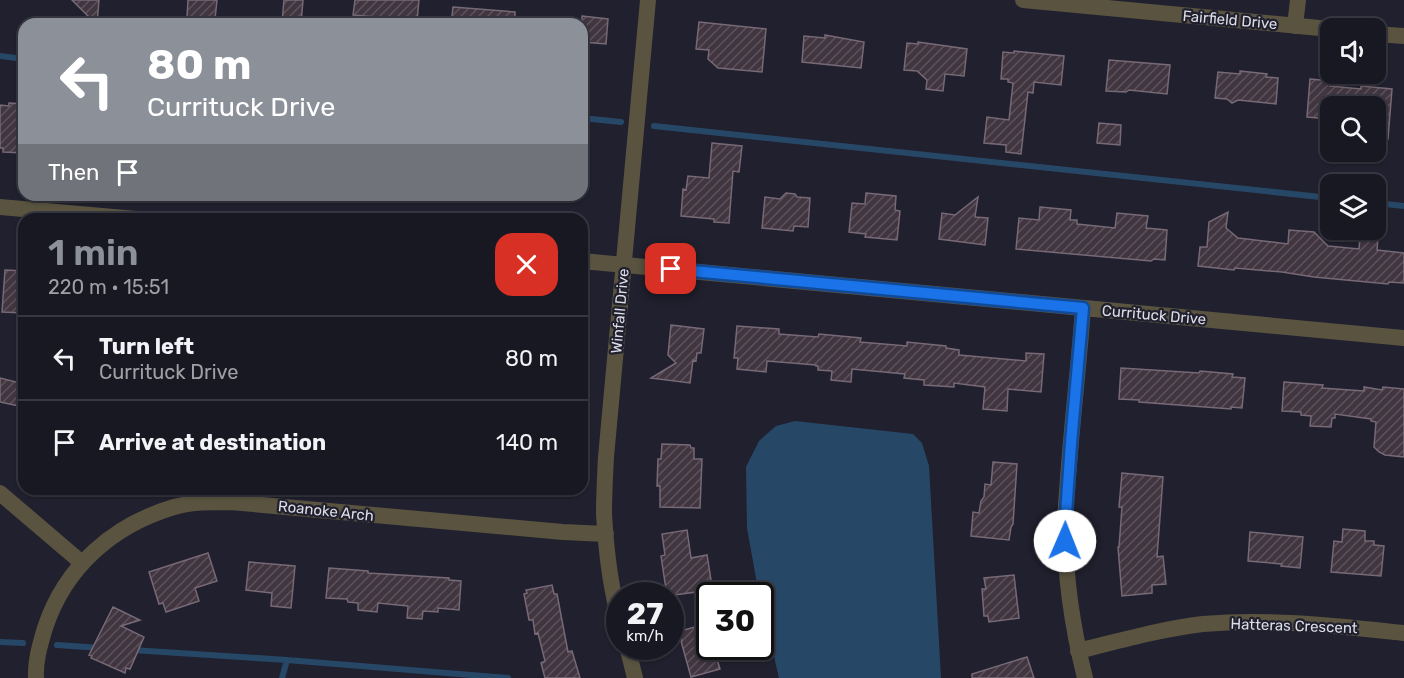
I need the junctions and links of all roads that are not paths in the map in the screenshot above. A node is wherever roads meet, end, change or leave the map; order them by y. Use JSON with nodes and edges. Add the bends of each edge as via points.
{"nodes":[{"id":1,"x":648,"y":0,"type":"edge"},
{"id":2,"x":1023,"y":0,"type":"edge"},
{"id":3,"x":1298,"y":0,"type":"edge"},
{"id":4,"x":1295,"y":26,"type":"junction"},
{"id":5,"x":1320,"y":28,"type":"edge"},
{"id":6,"x":1386,"y":35,"type":"edge"},
{"id":7,"x":1404,"y":36,"type":"edge"},
{"id":8,"x":0,"y":207,"type":"edge"},
{"id":9,"x":68,"y":213,"type":"edge"},
{"id":10,"x":588,"y":262,"type":"edge"},
{"id":11,"x":624,"y":265,"type":"junction"},
{"id":12,"x":1083,"y":308,"type":"junction"},
{"id":13,"x":1404,"y":338,"type":"edge"},
{"id":14,"x":0,"y":493,"type":"edge"},
{"id":15,"x":606,"y":534,"type":"junction"},
{"id":16,"x":82,"y":563,"type":"junction"},
{"id":17,"x":612,"y":582,"type":"edge"},
{"id":18,"x":1404,"y":633,"type":"edge"},
{"id":19,"x":1078,"y":651,"type":"junction"},
{"id":20,"x":630,"y":660,"type":"edge"},
{"id":21,"x":36,"y":678,"type":"edge"},
{"id":22,"x":635,"y":678,"type":"edge"},
{"id":23,"x":1085,"y":678,"type":"edge"}],
"edges":[{"from":1,"to":11,"type":"street","name":"Winfall Drive"},
{"from":2,"to":4,"type":"street","name":"Fairfield Drive"},
{"from":3,"to":4,"type":"street"},
{"from":4,"to":5,"type":"street","name":"Fairfield Drive"},
{"from":6,"to":7,"type":"street"},
{"from":8,"to":9,"type":"street"},
{"from":10,"to":11,"type":"street","name":"Currituck Drive"},
{"from":11,"to":12,"type":"street","name":"Currituck Drive"},
{"from":11,"to":15,"type":"street","name":"Winfall Drive","via":[[606,457]]},
{"from":12,"to":13,"type":"street","name":"Currituck Drive"},
{"from":12,"to":19,"type":"street","via":[[1065,528]]},
{"from":14,"to":16,"type":"street"},
{"from":15,"to":16,"type":"street","name":"Roanoke Arch","via":[[230,502],[198,503],[136,522],[117,532]]},
{"from":15,"to":17,"type":"street","name":"Winfall Drive"},
{"from":16,"to":21,"type":"street","name":"Roanoke Arch","via":[[49,615],[39,646]]},
{"from":18,"to":19,"type":"street","name":"Hatteras Crescent","via":[[1254,621],[1175,628]]},
{"from":19,"to":23,"type":"street"},
{"from":20,"to":22,"type":"street"}]}
